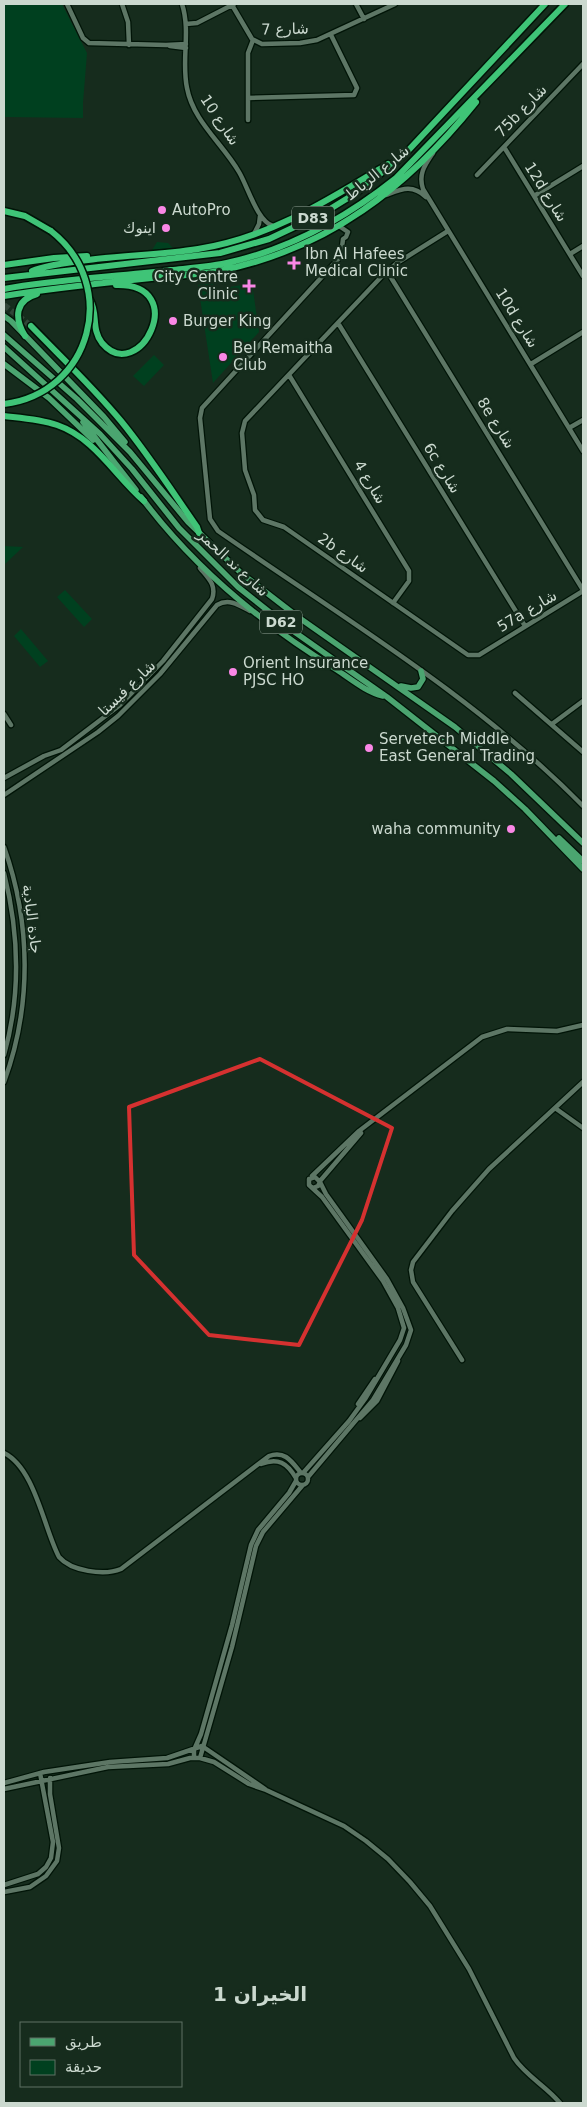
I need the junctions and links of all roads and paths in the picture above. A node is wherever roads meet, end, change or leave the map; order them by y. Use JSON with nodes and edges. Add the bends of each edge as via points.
{"nodes":[{"id":1,"x":66,"y":4,"type":"edge"},
{"id":2,"x":122,"y":4,"type":"edge"},
{"id":3,"x":182,"y":4,"type":"edge"},
{"id":4,"x":234,"y":4,"type":"edge"},
{"id":5,"x":395,"y":4,"type":"edge"},
{"id":6,"x":545,"y":4,"type":"edge"},
{"id":7,"x":565,"y":4,"type":"edge"},
{"id":8,"x":356,"y":5,"type":"edge"},
{"id":9,"x":362,"y":20,"type":"junction"},
{"id":10,"x":186,"y":21,"type":"junction"},
{"id":11,"x":331,"y":35,"type":"junction"},
{"id":12,"x":255,"y":42,"type":"junction"},
{"id":13,"x":127,"y":45,"type":"junction"},
{"id":14,"x":186,"y":46,"type":"junction"},
{"id":15,"x":583,"y":64,"type":"edge"},
{"id":16,"x":495,"y":77,"type":"junction"},
{"id":17,"x":248,"y":98,"type":"junction"},
{"id":18,"x":248,"y":120,"type":"dead end"},
{"id":19,"x":441,"y":143,"type":"junction"},
{"id":20,"x":504,"y":147,"type":"junction"},
{"id":21,"x":404,"y":155,"type":"junction"},
{"id":22,"x":583,"y":166,"type":"edge"},
{"id":23,"x":477,"y":175,"type":"dead end"},
{"id":24,"x":384,"y":196,"type":"junction"},
{"id":25,"x":534,"y":196,"type":"junction"},
{"id":26,"x":429,"y":200,"type":"junction"},
{"id":27,"x":4,"y":211,"type":"edge"},
{"id":28,"x":260,"y":214,"type":"junction"},
{"id":29,"x":339,"y":226,"type":"junction"},
{"id":30,"x":278,"y":227,"type":"junction"},
{"id":31,"x":448,"y":231,"type":"junction"},
{"id":32,"x":254,"y":235,"type":"junction"},
{"id":33,"x":583,"y":246,"type":"edge"},
{"id":34,"x":570,"y":254,"type":"junction"},
{"id":35,"x":104,"y":257,"type":"junction"},
{"id":36,"x":4,"y":265,"type":"edge"},
{"id":37,"x":387,"y":271,"type":"junction"},
{"id":38,"x":25,"y":275,"type":"junction"},
{"id":39,"x":583,"y":276,"type":"edge"},
{"id":40,"x":4,"y":278,"type":"edge"},
{"id":41,"x":90,"y":285,"type":"junction"},
{"id":42,"x":4,"y":289,"type":"edge"},
{"id":43,"x":50,"y":289,"type":"junction"},
{"id":44,"x":4,"y":296,"type":"edge"},
{"id":45,"x":90,"y":300,"type":"junction"},
{"id":46,"x":4,"y":316,"type":"edge"},
{"id":47,"x":338,"y":323,"type":"junction"},
{"id":48,"x":30,"y":326,"type":"tunnel mouth"},
{"id":49,"x":583,"y":332,"type":"edge"},
{"id":50,"x":4,"y":335,"type":"edge"},
{"id":51,"x":25,"y":336,"type":"junction"},
{"id":52,"x":4,"y":347,"type":"edge"},
{"id":53,"x":4,"y":364,"type":"edge"},
{"id":54,"x":531,"y":364,"type":"junction"},
{"id":55,"x":289,"y":375,"type":"junction"},
{"id":56,"x":4,"y":404,"type":"edge"},
{"id":57,"x":72,"y":407,"type":"junction"},
{"id":58,"x":4,"y":416,"type":"edge"},
{"id":59,"x":583,"y":420,"type":"edge"},
{"id":60,"x":569,"y":428,"type":"junction"},
{"id":61,"x":583,"y":451,"type":"edge"},
{"id":62,"x":130,"y":452,"type":"junction"},
{"id":63,"x":112,"y":458,"type":"junction"},
{"id":64,"x":144,"y":501,"type":"junction"},
{"id":65,"x":199,"y":533,"type":"junction"},
{"id":66,"x":189,"y":555,"type":"junction"},
{"id":67,"x":583,"y":590,"type":"edge"},
{"id":68,"x":393,"y":603,"type":"junction"},
{"id":69,"x":255,"y":614,"type":"junction"},
{"id":70,"x":525,"y":626,"type":"junction"},
{"id":71,"x":188,"y":629,"type":"junction"},
{"id":72,"x":191,"y":638,"type":"junction"},
{"id":73,"x":484,"y":652,"type":"joint"},
{"id":74,"x":421,"y":671,"type":"junction"},
{"id":75,"x":397,"y":685,"type":"junction"},
{"id":76,"x":515,"y":692,"type":"dead end"},
{"id":77,"x":387,"y":697,"type":"junction"},
{"id":78,"x":583,"y":701,"type":"edge"},
{"id":79,"x":4,"y":714,"type":"edge"},
{"id":80,"x":552,"y":724,"type":"junction"},
{"id":81,"x":11,"y":725,"type":"dead end"},
{"id":82,"x":583,"y":752,"type":"edge"},
{"id":83,"x":4,"y":778,"type":"edge"},
{"id":84,"x":4,"y":795,"type":"edge"},
{"id":85,"x":583,"y":806,"type":"edge"},
{"id":86,"x":525,"y":809,"type":"junction"},
{"id":87,"x":583,"y":841,"type":"edge"},
{"id":88,"x":4,"y":847,"type":"edge"},
{"id":89,"x":583,"y":861,"type":"edge"},
{"id":90,"x":583,"y":869,"type":"edge"},
{"id":91,"x":4,"y":873,"type":"edge"},
{"id":92,"x":583,"y":1025,"type":"edge"},
{"id":93,"x":4,"y":1055,"type":"edge"},
{"id":94,"x":4,"y":1082,"type":"edge"},
{"id":95,"x":583,"y":1082,"type":"edge"},
{"id":96,"x":555,"y":1108,"type":"junction"},
{"id":97,"x":374,"y":1119,"type":"junction"},
{"id":98,"x":583,"y":1128,"type":"edge"},
{"id":99,"x":311,"y":1177,"type":"junction"},
{"id":100,"x":320,"y":1182,"type":"junction"},
{"id":101,"x":313,"y":1188,"type":"junction"},
{"id":102,"x":462,"y":1360,"type":"dead end"},
{"id":103,"x":4,"y":1453,"type":"edge"},
{"id":104,"x":256,"y":1467,"type":"junction"},
{"id":105,"x":302,"y":1473,"type":"junction"},
{"id":106,"x":308,"y":1477,"type":"junction"},
{"id":107,"x":296,"y":1480,"type":"junction"},
{"id":108,"x":302,"y":1486,"type":"junction"},
{"id":109,"x":196,"y":1746,"type":"junction"},
{"id":110,"x":205,"y":1746,"type":"junction"},
{"id":111,"x":194,"y":1758,"type":"junction"},
{"id":112,"x":200,"y":1758,"type":"junction"},
{"id":113,"x":48,"y":1772,"type":"junction"},
{"id":114,"x":40,"y":1773,"type":"junction"},
{"id":115,"x":50,"y":1779,"type":"junction"},
{"id":116,"x":41,"y":1781,"type":"junction"},
{"id":117,"x":4,"y":1783,"type":"edge"},
{"id":118,"x":4,"y":1789,"type":"edge"},
{"id":119,"x":266,"y":1790,"type":"junction"},
{"id":120,"x":27,"y":1878,"type":"junction"},
{"id":121,"x":18,"y":1880,"type":"junction"},
{"id":122,"x":4,"y":1885,"type":"edge"},
{"id":123,"x":30,"y":1888,"type":"junction"},
{"id":124,"x":22,"y":1890,"type":"junction"},
{"id":125,"x":4,"y":1892,"type":"edge"},
{"id":126,"x":560,"y":2103,"type":"edge"}],
"edges":[{"from":1,"to":13,"type":"street","via":[[87,42]]},
{"from":2,"to":13,"type":"street","via":[[129,32]]},
{"from":3,"to":10,"type":"street","name":"شارع 10"},
{"from":4,"to":10,"type":"street","via":[[205,18]]},
{"from":4,"to":12,"type":"street","name":"شارع 7"},
{"from":5,"to":9,"type":"street","name":"شارع 7"},
{"from":6,"to":21,"type":"highway","name":"شارع الرباط","number":"D83"},
{"from":7,"to":16,"type":"highway","name":"شارع الرباط","number":"D83"},
{"from":8,"to":9,"type":"street"},
{"from":9,"to":11,"type":"street","name":"شارع 7"},
{"from":10,"to":14,"type":"street","name":"شارع 10"},
{"from":11,"to":12,"type":"street","name":"شارع 7","via":[[300,44]]},
{"from":11,"to":17,"type":"street","via":[[358,88],[354,95]]},
{"from":12,"to":17,"type":"street","via":[[248,53]]},
{"from":13,"to":14,"type":"street"},
{"from":14,"to":28,"type":"street","name":"شارع 10","via":[[186,82],[193,107],[231,159]]},
{"from":15,"to":20,"type":"street","name":"75b شارع"},
{"from":16,"to":19,"type":"highway"},
{"from":16,"to":42,"type":"highway","name":"شارع الرباط","number":"D83","via":[[396,178],[370,199],[310,234],[267,252],[220,264]]},
{"from":17,"to":18,"type":"street"},
{"from":19,"to":24,"type":"highway"},
{"from":19,"to":26,"type":"street","name":"10d شارع","via":[[421,176]]},
{"from":20,"to":23,"type":"street","name":"75b شارع"},
{"from":20,"to":25,"type":"street","name":"12d شارع"},
{"from":21,"to":30,"type":"highway"},
{"from":21,"to":38,"type":"highway","name":"شارع الرباط","number":"D83","via":[[340,204],[257,243],[205,256]]},
{"from":22,"to":25,"type":"street"},
{"from":24,"to":26,"type":"street","name":"10d شارع","via":[[408,188]]},
{"from":24,"to":29,"type":"highway"},
{"from":25,"to":34,"type":"street","name":"12d شارع"},
{"from":26,"to":31,"type":"street","name":"10d شارع"},
{"from":27,"to":45,"type":"highway","bridge":true,"via":[[25,216],[51,231],[68,246],[80,262]]},
{"from":28,"to":30,"type":"street","name":"شارع 10","via":[[268,224]]},
{"from":28,"to":32,"type":"street"},
{"from":29,"to":41,"type":"highway","via":[[311,242],[243,265],[196,274]]},
{"from":29,"to":74,"type":"street","via":[[348,232],[343,239],[340,256],[202,408],[200,418],[210,519],[218,531]]},
{"from":30,"to":32,"type":"highway"},
{"from":31,"to":37,"type":"street"},
{"from":31,"to":54,"type":"street","name":"10d شارع"},
{"from":32,"to":35,"type":"highway","via":[[198,249]]},
{"from":33,"to":34,"type":"street"},
{"from":34,"to":39,"type":"street","name":"12d شارع"},
{"from":35,"to":36,"type":"highway","via":[[54,258]]},
{"from":35,"to":38,"type":"highway","via":[[53,264]]},
{"from":37,"to":47,"type":"street"},
{"from":37,"to":67,"type":"street","name":"8e شارع"},
{"from":38,"to":40,"type":"highway","name":"شارع الرباط","number":"D83"},
{"from":41,"to":43,"type":"highway"},
{"from":41,"to":45,"type":"highway","via":[[139,289],[152,304],[155,324],[151,334],[134,350],[124,353],[110,349],[98,337]]},
{"from":43,"to":44,"type":"highway"},
{"from":43,"to":51,"type":"highway","via":[[29,297],[19,308],[18,324]]},
{"from":45,"to":56,"type":"highway","bridge":true,"via":[[87,335],[70,367],[43,391]]},
{"from":46,"to":51,"type":"main road"},
{"from":47,"to":55,"type":"street"},
{"from":47,"to":70,"type":"street","name":"6c شارع"},
{"from":48,"to":65,"type":"highway","via":[[78,372],[119,419]]},
{"from":49,"to":54,"type":"street"},
{"from":50,"to":62,"type":"main road","name":"شارع ند الحمر","number":"D62","via":[[77,399]]},
{"from":51,"to":62,"type":"main road","via":[[104,417]]},
{"from":52,"to":57,"type":"main road","name":"شارع ند الحمر","number":"D62"},
{"from":53,"to":63,"type":"main road","via":[[49,398]]},
{"from":54,"to":60,"type":"street","name":"10d شارع"},
{"from":55,"to":68,"type":"street","name":"شارع 4","via":[[409,571],[409,581]]},
{"from":55,"to":68,"type":"street","name":"2b شارع","via":[[242,426],[246,474],[254,495],[255,510],[266,522],[284,527]]},
{"from":57,"to":63,"type":"main road"},
{"from":57,"to":77,"type":"main road","name":"شارع ند الحمر","number":"D62","via":[[109,443],[186,535],[238,587],[289,628]]},
{"from":58,"to":64,"type":"highway","via":[[49,422],[77,434]]},
{"from":59,"to":60,"type":"street"},
{"from":60,"to":61,"type":"street","name":"10d شارع"},
{"from":62,"to":65,"type":"main road","name":"شارع ند الحمر","number":"D62"},
{"from":63,"to":64,"type":"main road"},
{"from":64,"to":66,"type":"main road"},
{"from":65,"to":75,"type":"main road","name":"شارع ند الحمر","number":"D62","via":[[277,602]]},
{"from":66,"to":69,"type":"main road"},
{"from":66,"to":71,"type":"street","name":"شارع فيستا","via":[[212,582],[214,593]]},
{"from":67,"to":70,"type":"street","name":"57a شارع"},
{"from":68,"to":73,"type":"street","name":"2b شارع","via":[[468,655]]},
{"from":69,"to":72,"type":"street","name":"شارع فيستا","via":[[233,602],[223,602],[215,607]]},
{"from":69,"to":77,"type":"main road","via":[[327,664],[374,693]]},
{"from":70,"to":73,"type":"street","name":"57a شارع"},
{"from":71,"to":72,"type":"street"},
{"from":71,"to":83,"type":"street","name":"شارع فيستا","via":[[120,705],[61,750]]},
{"from":72,"to":84,"type":"street","name":"شارع فيستا","via":[[148,687],[98,732]]},
{"from":74,"to":75,"type":"main road","via":[[423,679],[418,687]]},
{"from":74,"to":85,"type":"street","via":[[507,735]]},
{"from":75,"to":87,"type":"main road","name":"شارع ند الحمر","number":"D62","via":[[490,756]]},
{"from":76,"to":80,"type":"street"},
{"from":77,"to":86,"type":"main road","name":"شارع ند الحمر","number":"D62"},
{"from":78,"to":80,"type":"street"},
{"from":79,"to":81,"type":"street"},
{"from":80,"to":82,"type":"street"},
{"from":86,"to":89,"type":"main road"},
{"from":86,"to":90,"type":"main road","name":"شارع ند الحمر","number":"D62"},
{"from":88,"to":94,"type":"street","name":"جادة البادية","via":[[20,906],[25,970],[19,1026]]},
{"from":91,"to":93,"type":"street","name":"جادة البادية","via":[[13,921],[16,967],[12,1016]]},
{"from":92,"to":97,"type":"street","via":[[557,1031],[507,1029],[490,1033],[475,1041]]},
{"from":95,"to":96,"type":"street"},
{"from":96,"to":98,"type":"street"},
{"from":96,"to":102,"type":"street","via":[[476,1182],[412,1262],[413,1282]]},
{"from":97,"to":99,"type":"street"},
{"from":97,"to":100,"type":"street"},
{"from":99,"to":100,"type":"street"},
{"from":99,"to":101,"type":"street","via":[[308,1183]]},
{"from":100,"to":101,"type":"street"},
{"from":100,"to":106,"type":"street","via":[[396,1293],[410,1325],[410,1335],[373,1400]]},
{"from":101,"to":105,"type":"street","via":[[383,1281],[403,1319],[404,1328],[380,1375],[349,1421]]},
{"from":103,"to":104,"type":"street","via":[[13,1459],[31,1486],[59,1557],[66,1564],[100,1573],[121,1569]]},
{"from":104,"to":105,"type":"street","via":[[269,1456],[282,1454]]},
{"from":104,"to":107,"type":"street","via":[[270,1461],[280,1462],[288,1466]]},
{"from":105,"to":106,"type":"street"},
{"from":105,"to":107,"type":"street"},
{"from":106,"to":108,"type":"street","via":[[308,1483]]},
{"from":107,"to":108,"type":"street"},
{"from":107,"to":109,"type":"street","via":[[250,1545],[228,1641]]},
{"from":108,"to":110,"type":"street","via":[[263,1532],[256,1546]]},
{"from":109,"to":110,"type":"street"},
{"from":109,"to":111,"type":"street"},
{"from":109,"to":113,"type":"street","via":[[167,1758],[120,1760]]},
{"from":110,"to":112,"type":"street"},
{"from":110,"to":119,"type":"street"},
{"from":111,"to":112,"type":"street"},
{"from":111,"to":115,"type":"street","via":[[168,1764],[108,1767]]},
{"from":112,"to":119,"type":"street","via":[[214,1762],[243,1781]]},
{"from":113,"to":114,"type":"street"},
{"from":113,"to":115,"type":"street"},
{"from":114,"to":116,"type":"street"},
{"from":114,"to":117,"type":"street"},
{"from":115,"to":116,"type":"street"},
{"from":115,"to":123,"type":"street","via":[[59,1854],[46,1876]]},
{"from":116,"to":118,"type":"street"},
{"from":116,"to":120,"type":"street","via":[[52,1852],[42,1870]]},
{"from":119,"to":126,"type":"street","via":[[352,1831],[404,1876],[439,1919],[514,2058]]},
{"from":120,"to":121,"type":"street"},
{"from":120,"to":123,"type":"street"},
{"from":121,"to":122,"type":"street"},
{"from":121,"to":124,"type":"street"},
{"from":123,"to":124,"type":"street"},
{"from":124,"to":125,"type":"street"}]}
